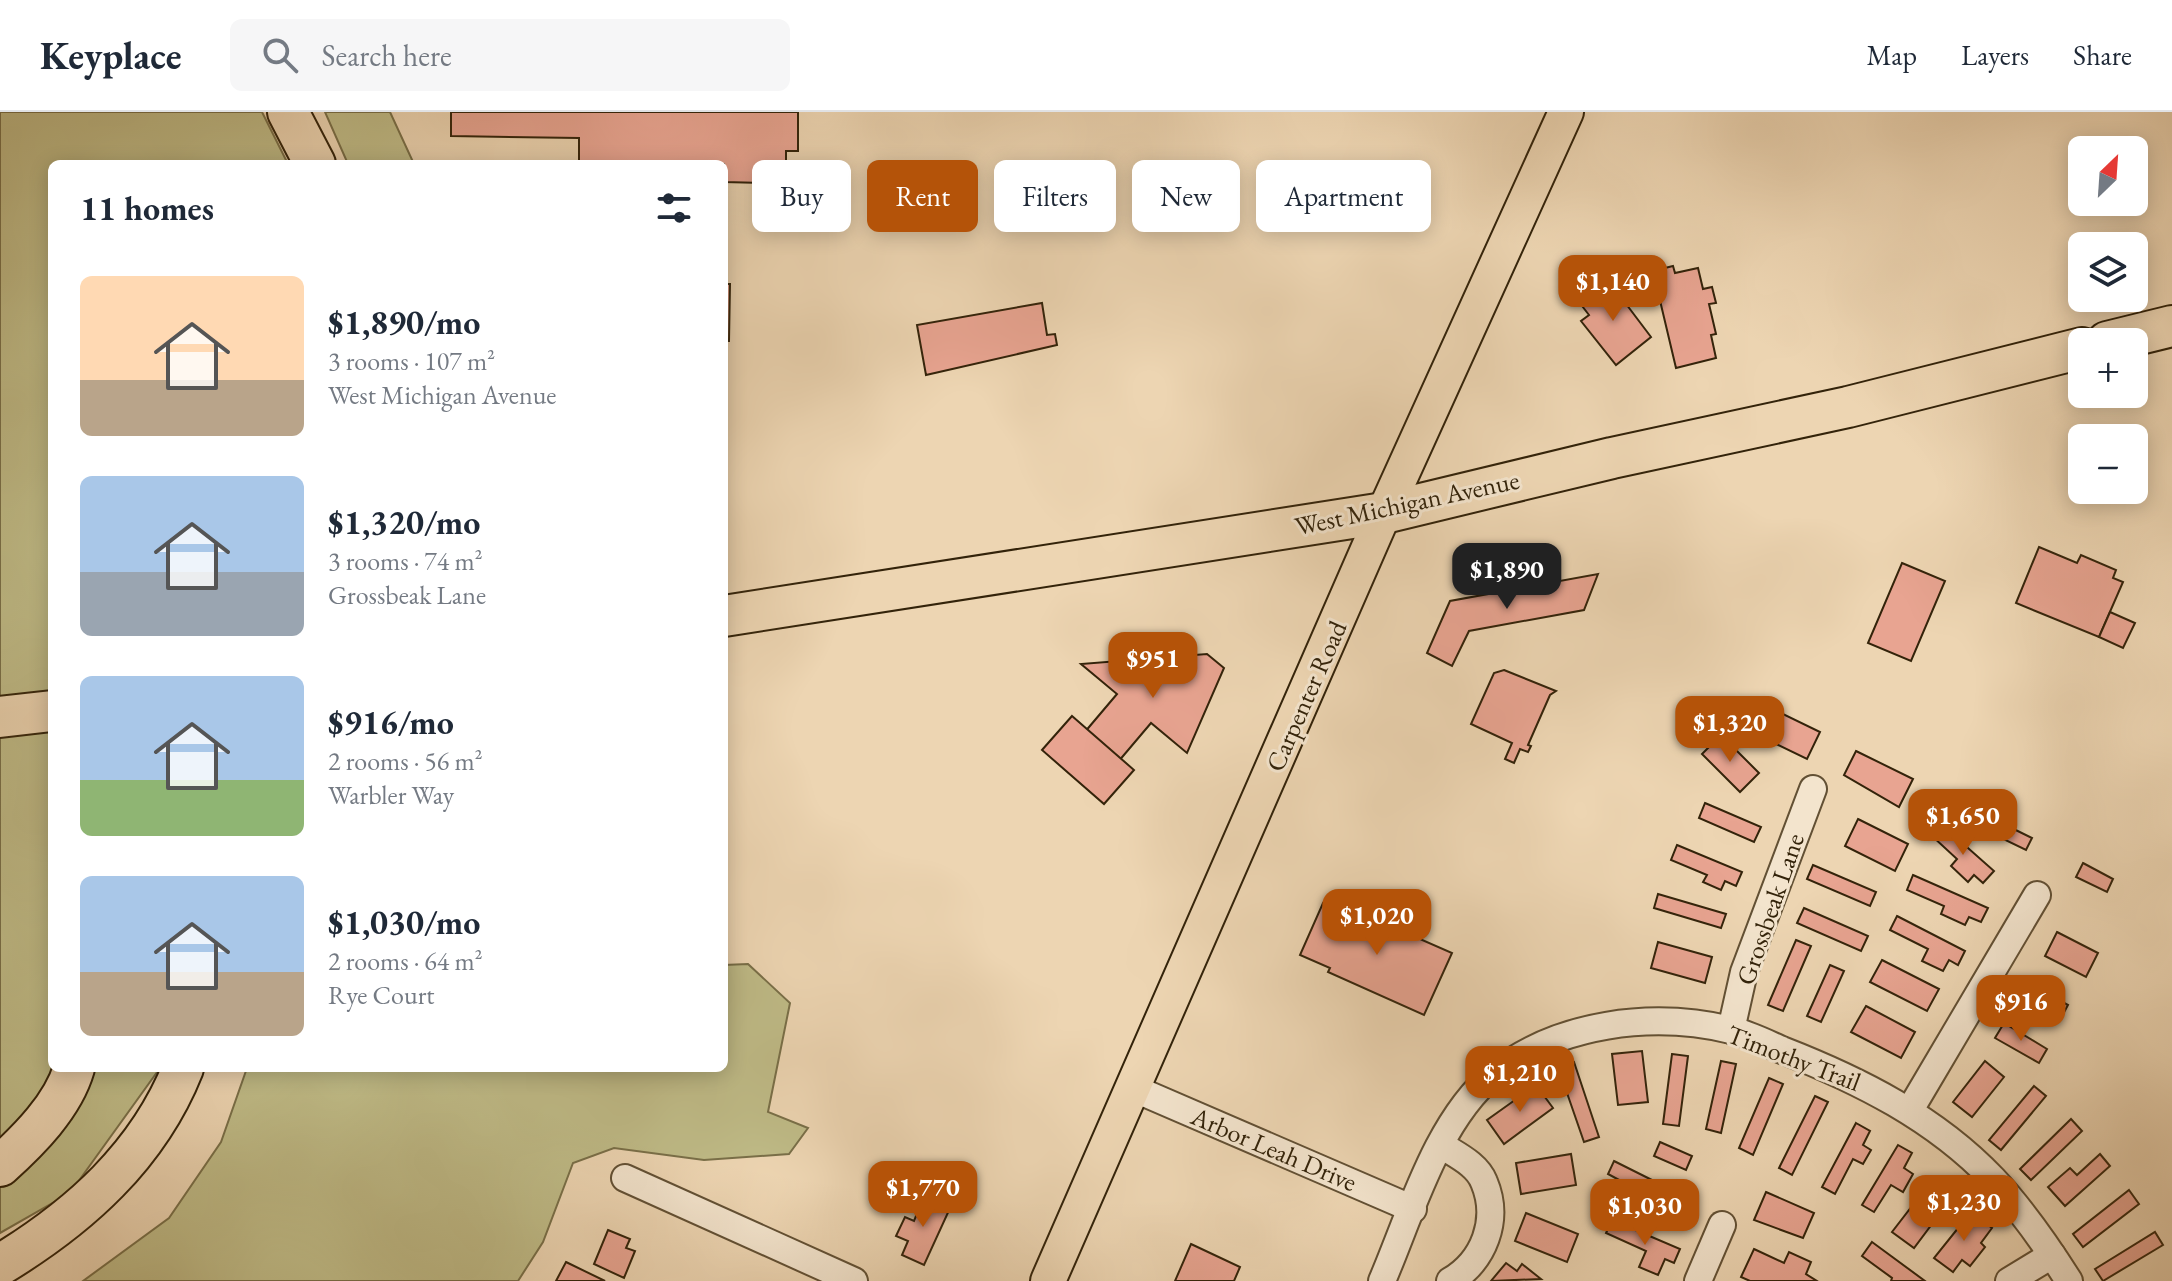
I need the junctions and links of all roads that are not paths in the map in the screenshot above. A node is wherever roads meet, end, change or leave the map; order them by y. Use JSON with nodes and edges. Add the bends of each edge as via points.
{"nodes":[{"id":1,"x":288,"y":112,"type":"edge"},
{"id":2,"x":1566,"y":112,"type":"edge"},
{"id":3,"x":313,"y":160,"type":"edge"},
{"id":4,"x":2172,"y":326,"type":"edge"},
{"id":5,"x":2148,"y":332,"type":"edge"},
{"id":6,"x":2068,"y":352,"type":"edge"},
{"id":7,"x":1384,"y":513,"type":"junction"},
{"id":8,"x":728,"y":615,"type":"edge"},
{"id":9,"x":48,"y":711,"type":"edge"},
{"id":10,"x":0,"y":717,"type":"edge"},
{"id":11,"x":1813,"y":789,"type":"dead end"},
{"id":12,"x":2037,"y":895,"type":"dead end"},
{"id":13,"x":1731,"y":1030,"type":"junction"},
{"id":14,"x":73,"y":1072,"type":"edge"},
{"id":15,"x":181,"y":1072,"type":"edge"},
{"id":16,"x":1135,"y":1089,"type":"junction"},
{"id":17,"x":1910,"y":1110,"type":"junction"},
{"id":18,"x":1441,"y":1145,"type":"junction"},
{"id":19,"x":0,"y":1166,"type":"edge"},
{"id":20,"x":625,"y":1178,"type":"dead end"},
{"id":21,"x":1413,"y":1209,"type":"junction"},
{"id":22,"x":1722,"y":1225,"type":"dead end"},
{"id":23,"x":2052,"y":1255,"type":"junction"},
{"id":24,"x":0,"y":1265,"type":"edge"},
{"id":25,"x":854,"y":1281,"type":"edge"},
{"id":26,"x":1048,"y":1281,"type":"edge"},
{"id":27,"x":1382,"y":1281,"type":"edge"},
{"id":28,"x":1450,"y":1281,"type":"edge"},
{"id":29,"x":1698,"y":1281,"type":"edge"},
{"id":30,"x":2009,"y":1281,"type":"edge"},
{"id":31,"x":2069,"y":1281,"type":"edge"}],
"edges":[{"from":1,"to":3,"type":"highway"},
{"from":2,"to":7,"type":"main road","name":"Carpenter Road"},
{"from":4,"to":5,"type":"highway"},
{"from":6,"to":7,"type":"highway","name":"West Michigan Avenue"},
{"from":7,"to":8,"type":"highway","name":"West Michigan Avenue"},
{"from":7,"to":16,"type":"main road","name":"Carpenter Road"},
{"from":9,"to":10,"type":"highway"},
{"from":11,"to":13,"type":"street","name":"Grossbeak Lane","via":[[1744,972]]},
{"from":12,"to":17,"type":"street"},
{"from":13,"to":17,"type":"street","name":"Timothy Trail"},
{"from":13,"to":18,"type":"street","name":"Timothy Trail","via":[[1660,1022],[1598,1026],[1534,1048],[1493,1075],[1454,1120]]},
{"from":14,"to":19,"type":"highway","via":[[70,1084],[29,1140]]},
{"from":15,"to":24,"type":"highway","via":[[148,1134],[106,1187]]},
{"from":16,"to":21,"type":"street","name":"Arbor Leah Drive"},
{"from":16,"to":26,"type":"main road","name":"Carpenter Road"},
{"from":17,"to":23,"type":"street","name":"Timothy Trail","via":[[1993,1178]]},
{"from":18,"to":21,"type":"street","name":"Timothy Trail"},
{"from":18,"to":28,"type":"street","via":[[1471,1164],[1484,1181],[1490,1208],[1487,1240],[1475,1264]]},
{"from":20,"to":25,"type":"street"},
{"from":21,"to":27,"type":"street","name":"Timothy Trail"},
{"from":22,"to":29,"type":"street"},
{"from":23,"to":30,"type":"street"},
{"from":23,"to":31,"type":"street","name":"Timothy Trail"}]}
